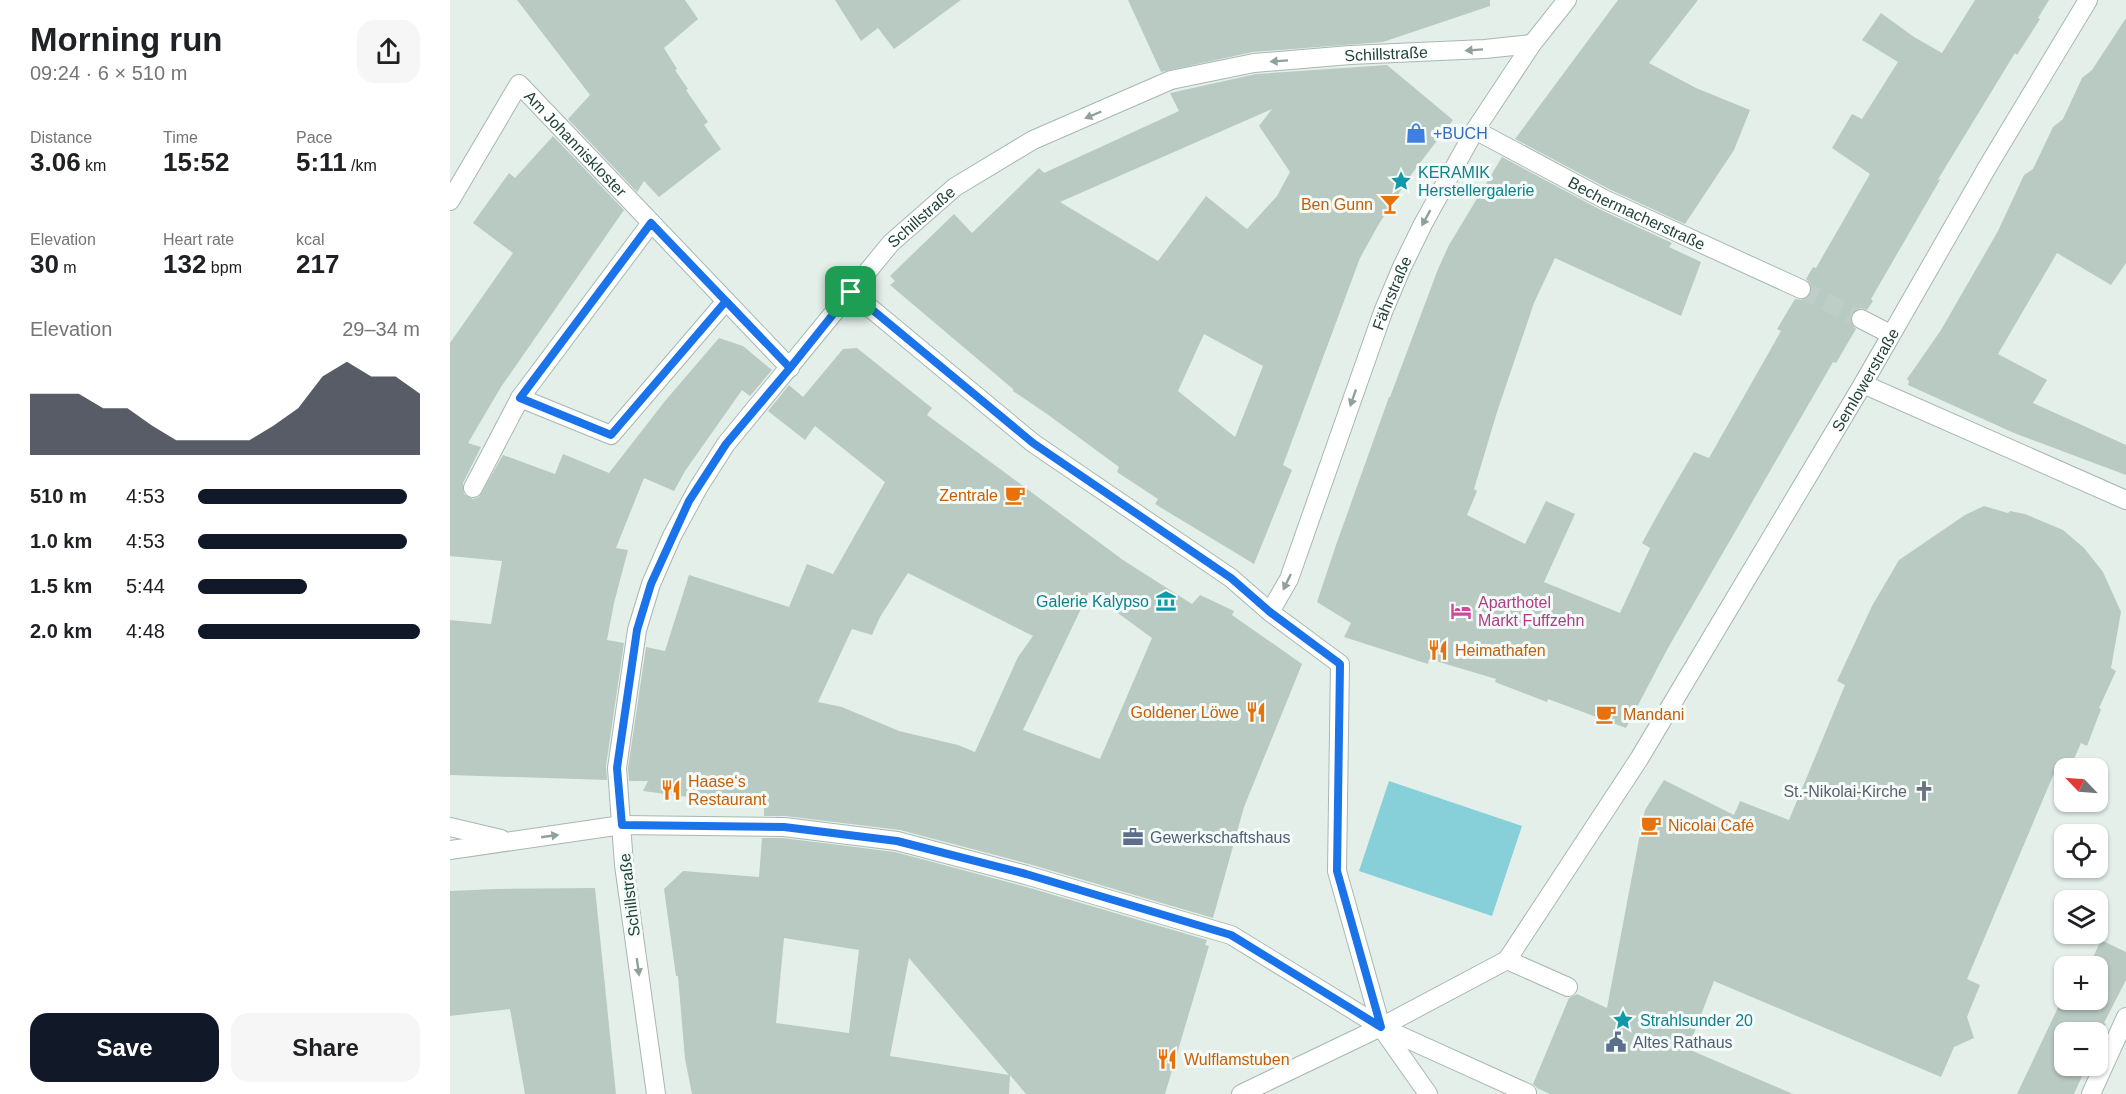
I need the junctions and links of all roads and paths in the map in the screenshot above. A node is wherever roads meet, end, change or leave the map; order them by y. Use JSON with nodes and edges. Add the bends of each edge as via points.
{"nodes":[{"id":1,"x":1567,"y":0,"type":"edge"},
{"id":2,"x":2088,"y":0,"type":"edge"},
{"id":3,"x":1532,"y":44,"type":"junction"},
{"id":4,"x":1475,"y":130,"type":"junction"},
{"id":5,"x":450,"y":201,"type":"edge"},
{"id":6,"x":651,"y":223,"type":"junction"},
{"id":7,"x":1801,"y":289,"type":"tunnel mouth"},
{"id":8,"x":851,"y":292,"type":"junction"},
{"id":9,"x":726,"y":301,"type":"junction"},
{"id":10,"x":1861,"y":319,"type":"tunnel mouth"},
{"id":11,"x":1890,"y":334,"type":"junction"},
{"id":12,"x":790,"y":368,"type":"junction"},
{"id":13,"x":1863,"y":384,"type":"junction"},
{"id":14,"x":520,"y":398,"type":"junction"},
{"id":15,"x":473,"y":488,"type":"dead end"},
{"id":16,"x":2126,"y":500,"type":"edge"},
{"id":17,"x":1270,"y":612,"type":"junction"},
{"id":18,"x":622,"y":825,"type":"junction"},
{"id":19,"x":450,"y":827,"type":"edge"},
{"id":20,"x":511,"y":842,"type":"junction"},
{"id":21,"x":450,"y":850,"type":"edge"},
{"id":22,"x":1507,"y":960,"type":"junction"},
{"id":23,"x":1568,"y":987,"type":"dead end"},
{"id":24,"x":2125,"y":1021,"type":"edge"},
{"id":25,"x":1381,"y":1027,"type":"junction"},
{"id":26,"x":1527,"y":1093,"type":"edge"},
{"id":27,"x":656,"y":1094,"type":"edge"},
{"id":28,"x":1240,"y":1094,"type":"edge"},
{"id":29,"x":1428,"y":1094,"type":"edge"},
{"id":30,"x":2091,"y":1094,"type":"edge"}],
"edges":[{"from":1,"to":3,"type":"street","name":"Fährstraße"},
{"from":2,"to":11,"type":"street","name":"Semlowerstraße"},
{"from":3,"to":4,"type":"street","name":"Fährstraße"},
{"from":3,"to":8,"type":"street","name":"Schillstraße","one_way":true,"via":[[1254,63],[1171,80],[1033,140],[955,187],[891,243]]},
{"from":4,"to":7,"type":"street","name":"Bechermacherstraße","via":[[1604,199]]},
{"from":4,"to":17,"type":"street","name":"Fährstraße","one_way":true,"via":[[1402,267],[1289,579]]},
{"from":5,"to":6,"type":"street","name":"Am Johanniskloster","via":[[519,84]]},
{"from":6,"to":9,"type":"street","name":"Am Johanniskloster"},
{"from":6,"to":14,"type":"street"},
{"from":8,"to":12,"type":"street","name":"Schillstraße"},
{"from":8,"to":17,"type":"street","via":[[1033,443],[1231,578]]},
{"from":9,"to":12,"type":"street","name":"Am Johanniskloster"},
{"from":9,"to":14,"type":"street","via":[[611,435]]},
{"from":10,"to":11,"type":"street"},
{"from":11,"to":13,"type":"street","name":"Semlowerstraße"},
{"from":12,"to":18,"type":"street","name":"Schillstraße","via":[[726,444],[689,501],[651,584],[637,630],[617,768]]},
{"from":13,"to":16,"type":"street"},
{"from":13,"to":22,"type":"street","name":"Semlowerstraße","via":[[1639,759]]},
{"from":14,"to":15,"type":"street"},
{"from":17,"to":25,"type":"street","via":[[1340,664],[1337,871]]},
{"from":20,"to":18,"type":"street","one_way":true},
{"from":18,"to":25,"type":"street","via":[[784,827],[897,841],[1026,874],[1231,935]]},
{"from":18,"to":27,"type":"street","name":"Schillstraße","one_way":true,"via":[[624,865]]},
{"from":19,"to":20,"type":"street"},
{"from":20,"to":21,"type":"street"},
{"from":22,"to":23,"type":"street"},
{"from":22,"to":25,"type":"street"},
{"from":24,"to":30,"type":"street"},
{"from":25,"to":26,"type":"street"},
{"from":25,"to":28,"type":"street"},
{"from":25,"to":29,"type":"street"}]}
